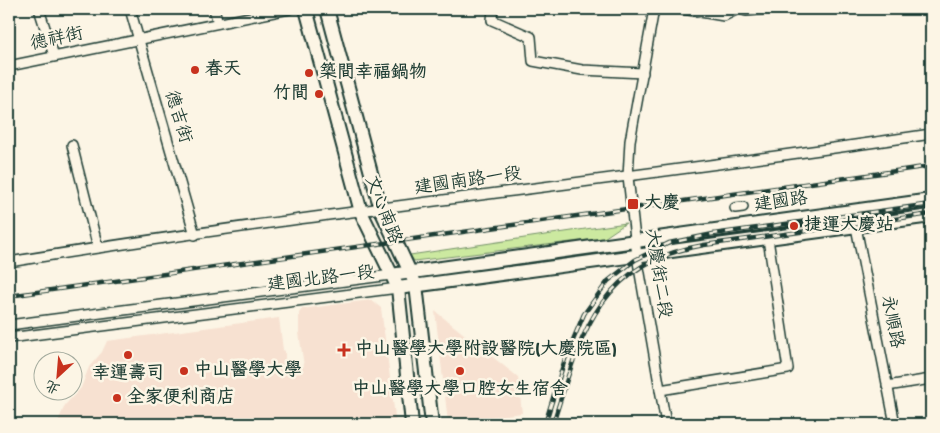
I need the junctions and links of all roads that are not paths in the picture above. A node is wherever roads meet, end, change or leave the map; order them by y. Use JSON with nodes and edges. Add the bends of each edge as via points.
{"nodes":[{"id":1,"x":39,"y":9,"type":"edge"},
{"id":2,"x":130,"y":9,"type":"edge"},
{"id":3,"x":214,"y":9,"type":"edge"},
{"id":4,"x":288,"y":9,"type":"edge"},
{"id":5,"x":306,"y":9,"type":"edge"},
{"id":6,"x":327,"y":9,"type":"edge"},
{"id":7,"x":493,"y":9,"type":"edge"},
{"id":8,"x":654,"y":9,"type":"edge"},
{"id":9,"x":683,"y":9,"type":"edge"},
{"id":10,"x":739,"y":9,"type":"edge"},
{"id":11,"x":768,"y":9,"type":"edge"},
{"id":12,"x":218,"y":23,"type":"junction"},
{"id":13,"x":138,"y":40,"type":"junction"},
{"id":14,"x":54,"y":56,"type":"junction"},
{"id":15,"x":9,"y":66,"type":"edge"},
{"id":16,"x":643,"y":74,"type":"junction"},
{"id":17,"x":931,"y":134,"type":"edge"},
{"id":18,"x":72,"y":144,"type":"dead end"},
{"id":19,"x":628,"y":177,"type":"junction"},
{"id":20,"x":931,"y":200,"type":"edge"},
{"id":21,"x":381,"y":210,"type":"junction"},
{"id":22,"x":361,"y":212,"type":"junction"},
{"id":23,"x":931,"y":216,"type":"edge"},
{"id":24,"x":856,"y":226,"type":"junction"},
{"id":25,"x":195,"y":235,"type":"junction"},
{"id":26,"x":768,"y":239,"type":"junction"},
{"id":27,"x":635,"y":241,"type":"junction"},
{"id":28,"x":98,"y":248,"type":"junction"},
{"id":29,"x":637,"y":256,"type":"junction"},
{"id":30,"x":9,"y":259,"type":"edge"},
{"id":31,"x":408,"y":272,"type":"junction"},
{"id":32,"x":391,"y":275,"type":"junction"},
{"id":33,"x":416,"y":285,"type":"junction"},
{"id":34,"x":398,"y":288,"type":"junction"},
{"id":35,"x":9,"y":325,"type":"edge"},
{"id":36,"x":9,"y":338,"type":"edge"},
{"id":37,"x":931,"y":378,"type":"edge"},
{"id":38,"x":887,"y":386,"type":"junction"},
{"id":39,"x":660,"y":390,"type":"junction"},
{"id":40,"x":412,"y":424,"type":"edge"},
{"id":41,"x":432,"y":424,"type":"edge"},
{"id":42,"x":666,"y":424,"type":"edge"},
{"id":43,"x":894,"y":424,"type":"edge"}],
"edges":[{"from":1,"to":14,"type":"street"},
{"from":2,"to":13,"type":"street","name":"德吉街"},
{"from":3,"to":12,"type":"street"},
{"from":4,"to":12,"type":"street","name":"德祥街"},
{"from":5,"to":22,"type":"main road","name":"文心南路"},
{"from":6,"to":21,"type":"main road","name":"文心南路"},
{"from":7,"to":16,"type":"street","via":[[492,20],[532,37],[533,61],[582,70]]},
{"from":8,"to":16,"type":"street","name":"大慶街二段"},
{"from":9,"to":10,"type":"street","via":[[724,16]]},
{"from":10,"to":11,"type":"street"},
{"from":12,"to":13,"type":"street","name":"德祥街"},
{"from":13,"to":14,"type":"street","name":"德祥街"},
{"from":13,"to":25,"type":"street","name":"德吉街"},
{"from":14,"to":15,"type":"street","name":"德祥街"},
{"from":16,"to":19,"type":"street","name":"大慶街二段","via":[[630,141]]},
{"from":17,"to":19,"type":"street","name":"建國南路一段"},
{"from":18,"to":28,"type":"street"},
{"from":19,"to":21,"type":"street","name":"建國南路一段"},
{"from":19,"to":27,"type":"street","name":"大慶街二段"},
{"from":20,"to":27,"type":"main road","name":"建國路"},
{"from":21,"to":22,"type":"street","name":"建國南路一段"},
{"from":21,"to":31,"type":"main road","name":"文心南路"},
{"from":22,"to":25,"type":"street","name":"建國南路一段"},
{"from":22,"to":32,"type":"main road","name":"文心南路"},
{"from":23,"to":24,"type":"main road","name":"建國路"},
{"from":24,"to":26,"type":"main road","name":"建國路"},
{"from":24,"to":38,"type":"street","name":"永順路"},
{"from":25,"to":28,"type":"street","name":"建國南路一段"},
{"from":26,"to":29,"type":"main road","name":"建國路"},
{"from":26,"to":39,"type":"street","via":[[788,369]]},
{"from":27,"to":29,"type":"street","name":"大慶街二段"},
{"from":27,"to":31,"type":"main road","name":"建國北路一段"},
{"from":28,"to":30,"type":"street","name":"建國南路一段"},
{"from":29,"to":33,"type":"main road","name":"建國北路一段"},
{"from":29,"to":39,"type":"street","name":"大慶街二段"},
{"from":31,"to":32,"type":"main road","name":"建國北路一段"},
{"from":31,"to":33,"type":"main road","name":"文心南路"},
{"from":32,"to":34,"type":"main road","name":"文心南路"},
{"from":32,"to":35,"type":"street","name":"建國北路一段"},
{"from":33,"to":34,"type":"main road","name":"建國北路一段"},
{"from":33,"to":41,"type":"main road","name":"文心南路"},
{"from":34,"to":36,"type":"street","name":"建國北路一段"},
{"from":34,"to":40,"type":"main road","name":"文心南路"},
{"from":37,"to":38,"type":"street"},
{"from":38,"to":43,"type":"street","name":"永順路"},
{"from":39,"to":42,"type":"street","name":"大慶街二段"}]}
